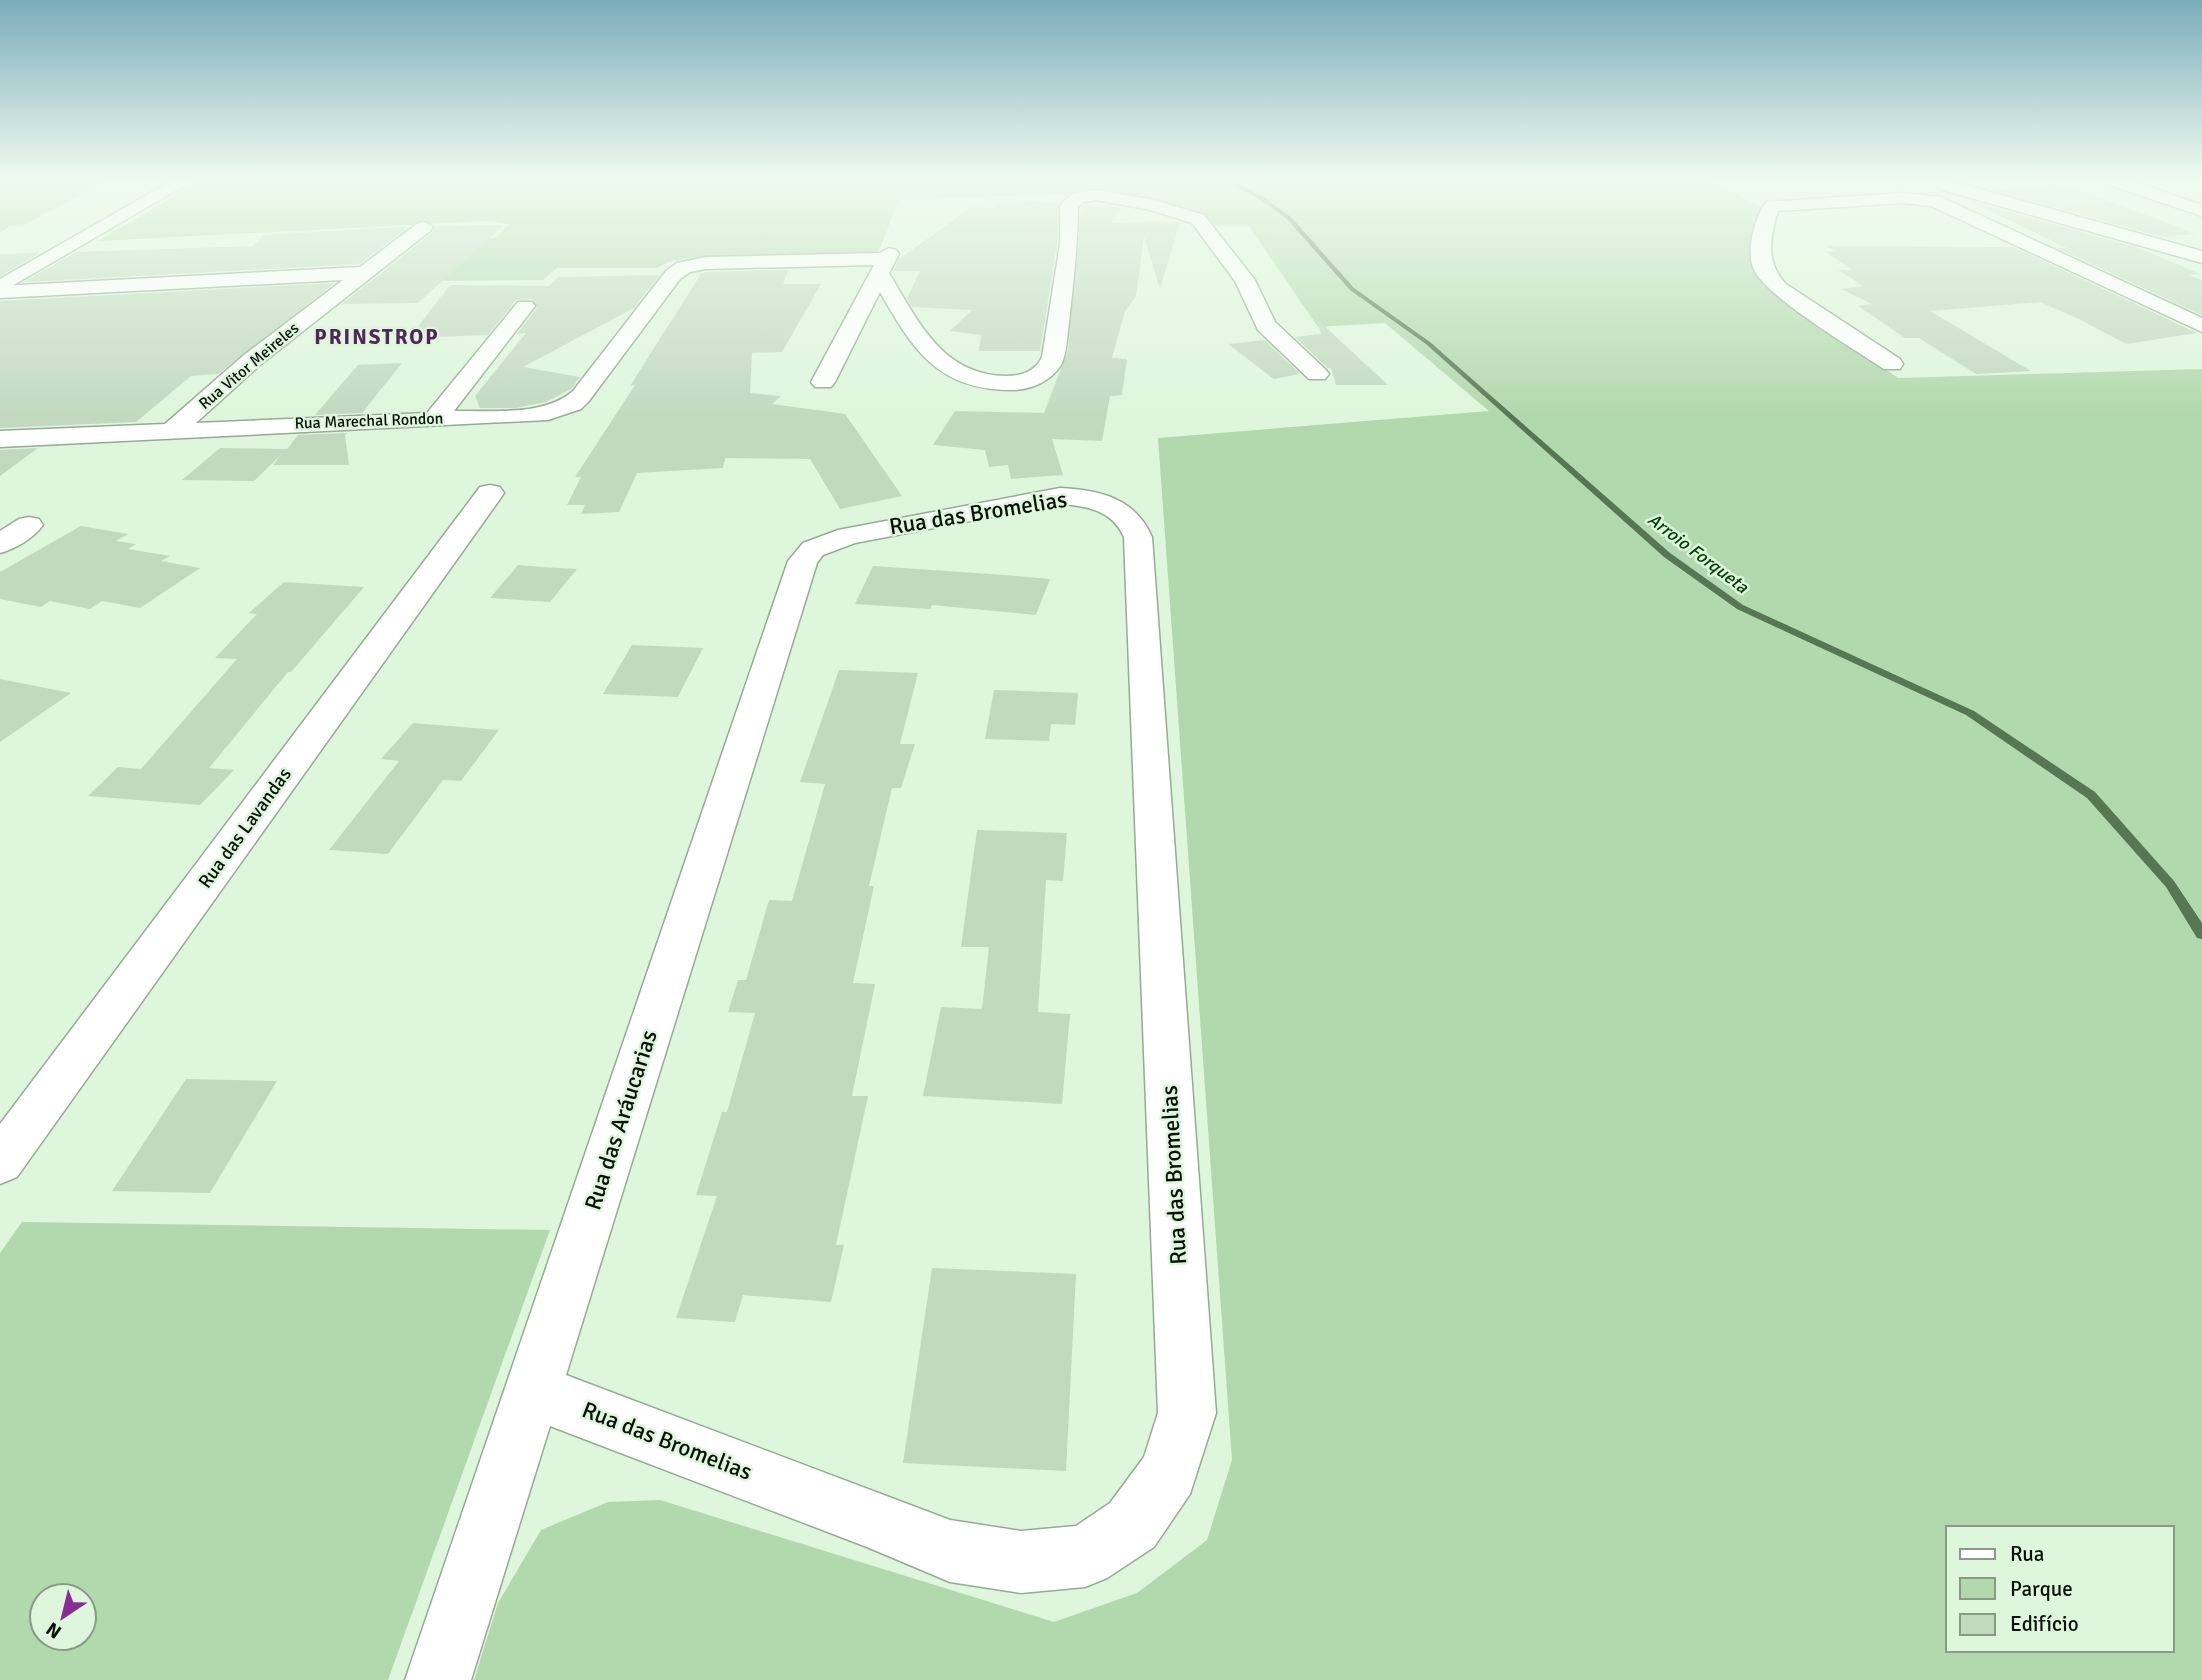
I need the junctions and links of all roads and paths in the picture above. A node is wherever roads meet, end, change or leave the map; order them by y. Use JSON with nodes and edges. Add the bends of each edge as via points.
{"nodes":[{"id":1,"x":52,"y":259,"type":"edge"},
{"id":2,"x":381,"y":259,"type":"edge"},
{"id":3,"x":887,"y":259,"type":"edge"},
{"id":4,"x":1067,"y":259,"type":"edge"},
{"id":5,"x":1229,"y":259,"type":"edge"},
{"id":6,"x":1760,"y":259,"type":"edge"},
{"id":7,"x":2061,"y":259,"type":"edge"},
{"id":8,"x":883,"y":266,"type":"junction"},
{"id":9,"x":363,"y":273,"type":"junction"},
{"id":10,"x":0,"y":290,"type":"edge"},
{"id":11,"x":525,"y":306,"type":"dead end"},
{"id":12,"x":2202,"y":326,"type":"edge"},
{"id":13,"x":1892,"y":364,"type":"dead end"},
{"id":14,"x":1317,"y":374,"type":"dead end"},
{"id":15,"x":823,"y":382,"type":"dead end"},
{"id":16,"x":436,"y":418,"type":"junction"},
{"id":17,"x":174,"y":429,"type":"junction"},
{"id":18,"x":0,"y":439,"type":"edge"},
{"id":19,"x":490,"y":493,"type":"dead end"},
{"id":20,"x":29,"y":526,"type":"dead end"},
{"id":21,"x":0,"y":544,"type":"edge"},
{"id":22,"x":803,"y":561,"type":"joint"},
{"id":23,"x":0,"y":1162,"type":"edge"},
{"id":24,"x":533,"y":1391,"type":"junction"},
{"id":25,"x":438,"y":1680,"type":"edge"}],
"edges":[{"from":1,"to":10,"type":"street"},
{"from":2,"to":9,"type":"street","name":"Rua Vitor Meireles"},
{"from":3,"to":8,"type":"street"},
{"from":4,"to":8,"type":"street","via":[[1049,368],[1020,382],[995,384],[958,375],[931,353],[916,334]]},
{"from":5,"to":14,"type":"street","via":[[1245,280],[1266,325]]},
{"from":6,"to":13,"type":"street","via":[[1764,274],[1779,288]]},
{"from":7,"to":12,"type":"street"},
{"from":8,"to":15,"type":"street"},
{"from":8,"to":16,"type":"street","name":"Rua Marechal Rondon","via":[[706,263],[684,267],[572,404],[539,415]]},
{"from":9,"to":10,"type":"street"},
{"from":9,"to":17,"type":"street","name":"Rua Vitor Meireles","via":[[252,360]]},
{"from":11,"to":16,"type":"street"},
{"from":16,"to":17,"type":"street","name":"Rua Marechal Rondon"},
{"from":17,"to":18,"type":"street","name":"Rua Marechal Rondon"},
{"from":19,"to":23,"type":"street","name":"Rua das Lavandas"},
{"from":20,"to":21,"type":"street"},
{"from":22,"to":24,"type":"street","name":"Rua das Aráucarias"},
{"from":22,"to":24,"type":"street","name":"Rua das Bromelias","via":[[813,549],[848,536],[1060,496],[1105,503],[1133,522],[1138,537],[1187,1412],[1169,1473],[1132,1525],[1084,1556],[1021,1562],[950,1551]]},
{"from":24,"to":25,"type":"street","name":"Rua das Aráucarias"}]}
